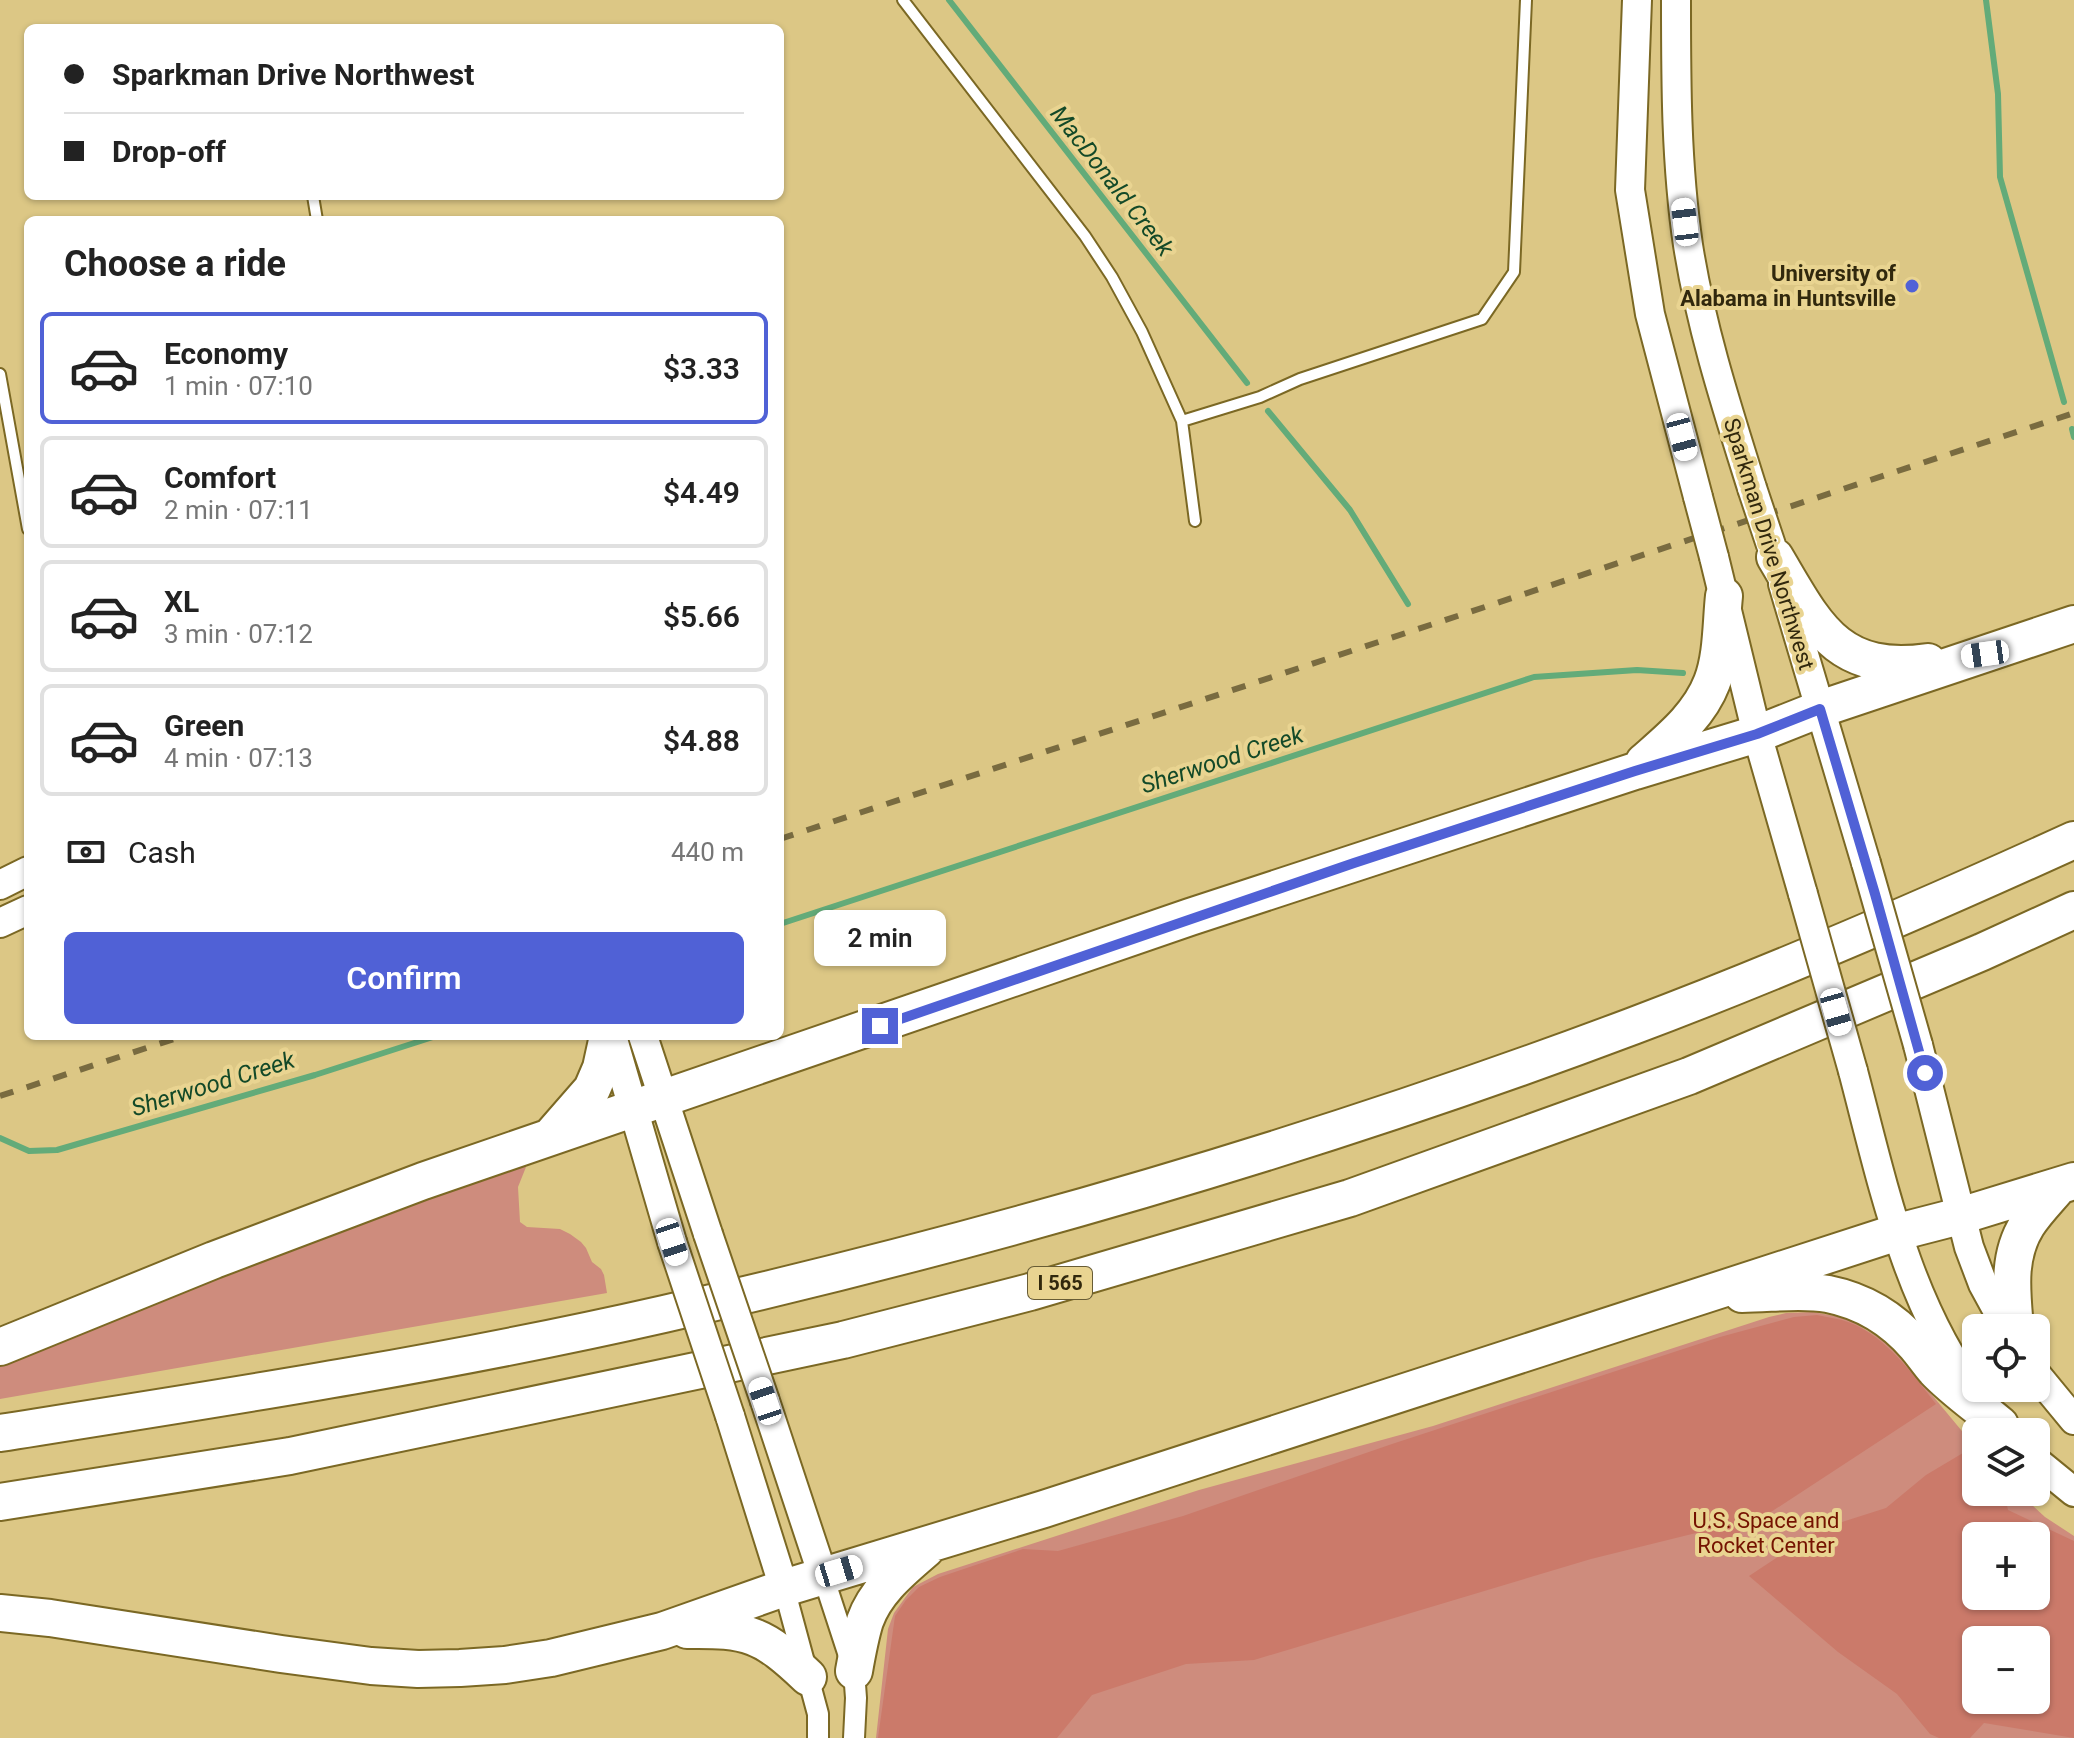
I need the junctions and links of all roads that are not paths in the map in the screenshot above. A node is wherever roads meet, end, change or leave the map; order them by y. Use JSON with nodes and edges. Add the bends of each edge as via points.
{"nodes":[{"id":1,"x":903,"y":0,"type":"edge"},
{"id":2,"x":1526,"y":0,"type":"edge"},
{"id":3,"x":1637,"y":0,"type":"edge"},
{"id":4,"x":1676,"y":0,"type":"edge"},
{"id":5,"x":0,"y":374,"type":"edge"},
{"id":6,"x":1182,"y":421,"type":"junction"},
{"id":7,"x":24,"y":507,"type":"edge"},
{"id":8,"x":1195,"y":521,"type":"dead end"},
{"id":9,"x":1773,"y":551,"type":"junction"},
{"id":10,"x":1724,"y":596,"type":"junction"},
{"id":11,"x":2074,"y":624,"type":"edge"},
{"id":12,"x":1985,"y":654,"type":"junction"},
{"id":13,"x":1820,"y":709,"type":"junction"},
{"id":14,"x":1757,"y":734,"type":"junction"},
{"id":15,"x":1635,"y":771,"type":"junction"},
{"id":16,"x":2074,"y":840,"type":"edge"},
{"id":17,"x":24,"y":873,"type":"edge"},
{"id":18,"x":0,"y":885,"type":"edge"},
{"id":19,"x":2074,"y":910,"type":"edge"},
{"id":20,"x":24,"y":912,"type":"edge"},
{"id":21,"x":0,"y":923,"type":"edge"},
{"id":22,"x":784,"y":1035,"type":"edge"},
{"id":23,"x":851,"y":1035,"type":"junction"},
{"id":24,"x":609,"y":1040,"type":"edge"},
{"id":25,"x":612,"y":1040,"type":"edge"},
{"id":26,"x":643,"y":1040,"type":"edge"},
{"id":27,"x":647,"y":1105,"type":"junction"},
{"id":28,"x":549,"y":1138,"type":"junction"},
{"id":29,"x":2067,"y":1183,"type":"edge"},
{"id":30,"x":1960,"y":1216,"type":"junction"},
{"id":31,"x":1898,"y":1232,"type":"junction"},
{"id":32,"x":1700,"y":1296,"type":"junction"},
{"id":33,"x":1999,"y":1314,"type":"edge"},
{"id":34,"x":2014,"y":1314,"type":"edge"},
{"id":35,"x":0,"y":1347,"type":"edge"},
{"id":36,"x":2050,"y":1391,"type":"edge"},
{"id":37,"x":1990,"y":1418,"type":"edge"},
{"id":38,"x":1995,"y":1418,"type":"edge"},
{"id":39,"x":2074,"y":1420,"type":"edge"},
{"id":40,"x":0,"y":1433,"type":"edge"},
{"id":41,"x":2050,"y":1472,"type":"edge"},
{"id":42,"x":2074,"y":1492,"type":"edge"},
{"id":43,"x":0,"y":1502,"type":"edge"},
{"id":44,"x":936,"y":1541,"type":"junction"},
{"id":45,"x":823,"y":1576,"type":"junction"},
{"id":46,"x":784,"y":1588,"type":"junction"},
{"id":47,"x":0,"y":1613,"type":"edge"},
{"id":48,"x":662,"y":1631,"type":"junction"},
{"id":49,"x":854,"y":1671,"type":"junction"},
{"id":50,"x":808,"y":1677,"type":"junction"},
{"id":51,"x":818,"y":1738,"type":"edge"},
{"id":52,"x":854,"y":1738,"type":"edge"}],
"edges":[{"from":1,"to":6,"type":"lane","via":[[1085,236],[1142,332]]},
{"from":2,"to":6,"type":"lane","via":[[1514,272],[1482,319]]},
{"from":3,"to":10,"type":"main road","bridge":true,"via":[[1630,190],[1650,314]]},
{"from":4,"to":9,"type":"main road","name":"Sparkman Drive Northwest","bridge":true,"via":[[1677,132],[1688,244],[1704,325]]},
{"from":5,"to":7,"type":"lane"},
{"from":6,"to":8,"type":"lane"},
{"from":9,"to":12,"type":"highway","via":[[1812,619],[1827,637],[1856,655],[1915,664]]},
{"from":9,"to":13,"type":"main road","name":"Sparkman Drive Northwest"},
{"from":10,"to":14,"type":"main road"},
{"from":10,"to":15,"type":"highway","via":[[1708,691],[1682,728]]},
{"from":11,"to":12,"type":"highway"},
{"from":12,"to":13,"type":"highway"},
{"from":13,"to":14,"type":"highway"},
{"from":13,"to":30,"type":"main road","name":"Sparkman Drive Northwest","bridge":true,"via":[[1918,1045]]},
{"from":14,"to":15,"type":"highway"},
{"from":14,"to":31,"type":"main road","bridge":true},
{"from":15,"to":23,"type":"highway"},
{"from":16,"to":40,"type":"highway","via":[[1942,900],[1632,1026],[1412,1105],[1057,1214],[776,1288],[517,1345]]},
{"from":17,"to":18,"type":"main road"},
{"from":19,"to":43,"type":"highway","number":"I 565","via":[[1675,1082],[1350,1198],[1030,1292],[843,1340],[290,1456]]},
{"from":20,"to":21,"type":"main road"},
{"from":22,"to":23,"type":"highway"},
{"from":23,"to":27,"type":"highway"},
{"from":24,"to":28,"type":"highway","via":[[592,1089]]},
{"from":25,"to":27,"type":"main road"},
{"from":26,"to":27,"type":"main road"},
{"from":27,"to":28,"type":"highway"},
{"from":27,"to":45,"type":"main road","bridge":true,"via":[[708,1234]]},
{"from":27,"to":46,"type":"main road","bridge":true,"via":[[672,1242]]},
{"from":28,"to":35,"type":"highway","via":[[283,1233]]},
{"from":29,"to":30,"type":"highway"},
{"from":29,"to":34,"type":"highway","via":[[2032,1217],[2016,1247],[2011,1277]]},
{"from":30,"to":31,"type":"highway"},
{"from":30,"to":33,"type":"main road","name":"Sparkman Drive Northwest","via":[[1983,1284]]},
{"from":31,"to":32,"type":"highway"},
{"from":31,"to":38,"type":"main road","via":[[1939,1336]]},
{"from":32,"to":37,"type":"highway","via":[[1812,1292],[1858,1302],[1895,1325],[1935,1370]]},
{"from":32,"to":44,"type":"highway"},
{"from":36,"to":39,"type":"main road"},
{"from":41,"to":42,"type":"main road"},
{"from":44,"to":45,"type":"highway"},
{"from":44,"to":49,"type":"highway","via":[[877,1597],[865,1620]]},
{"from":45,"to":46,"type":"highway"},
{"from":45,"to":49,"type":"street"},
{"from":46,"to":48,"type":"highway"},
{"from":46,"to":50,"type":"street"},
{"from":47,"to":48,"type":"highway","via":[[418,1669],[551,1658]]},
{"from":48,"to":50,"type":"highway","via":[[749,1634]]},
{"from":49,"to":52,"type":"street"},
{"from":50,"to":51,"type":"street"}]}
